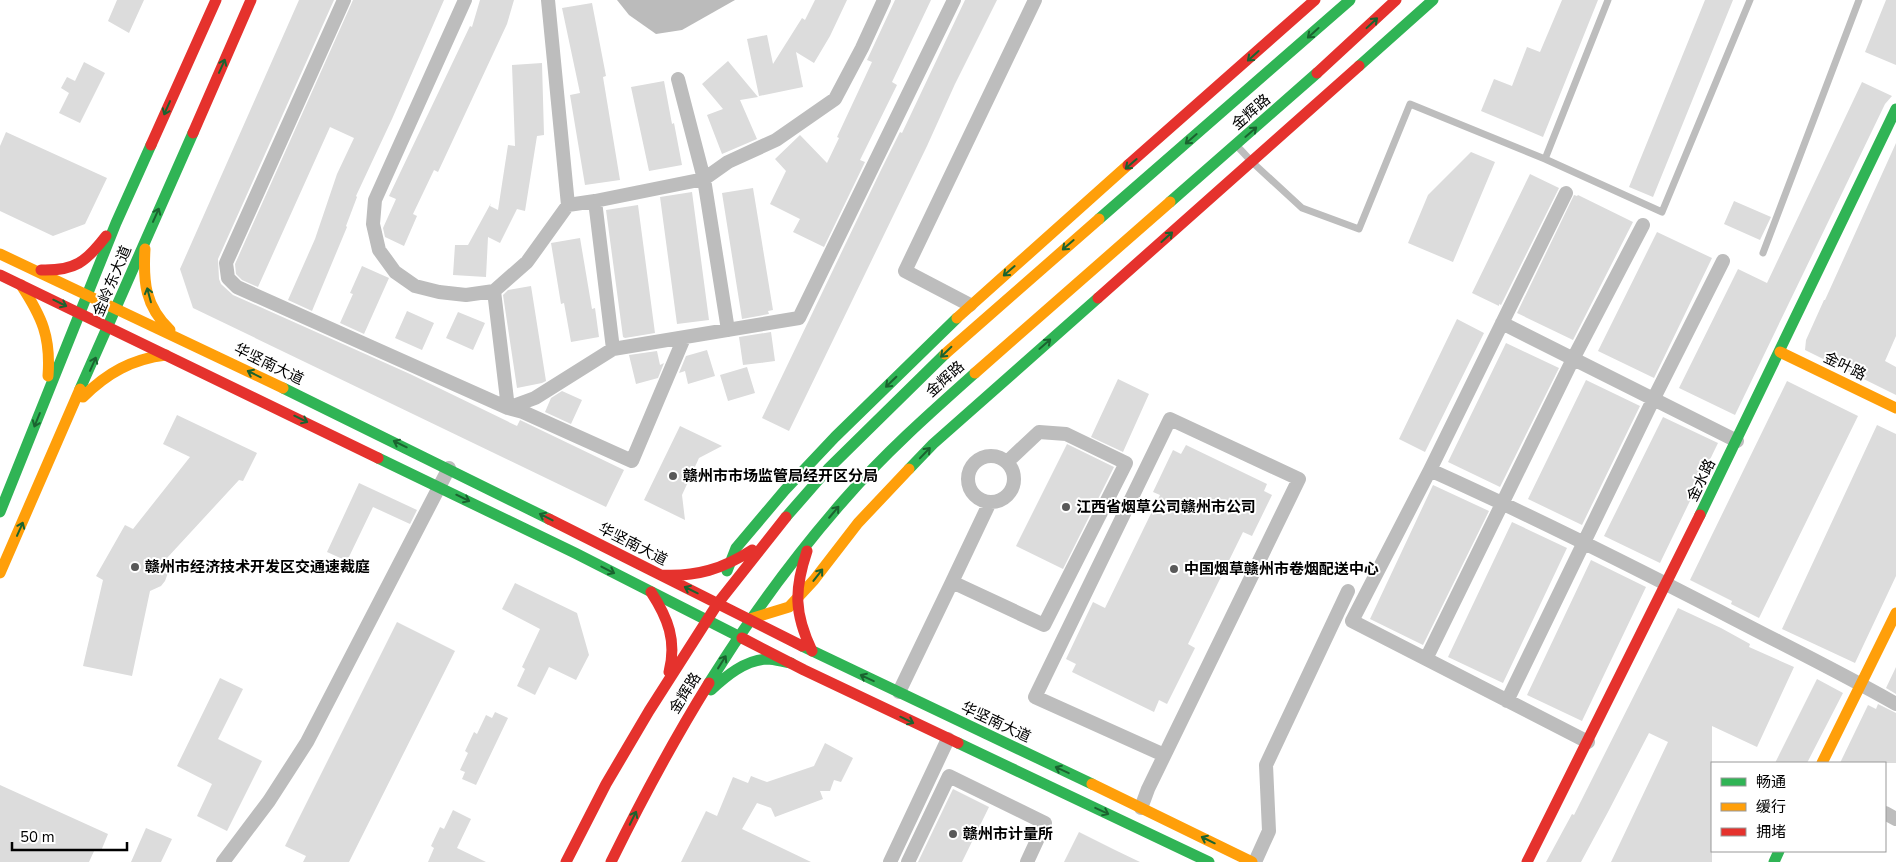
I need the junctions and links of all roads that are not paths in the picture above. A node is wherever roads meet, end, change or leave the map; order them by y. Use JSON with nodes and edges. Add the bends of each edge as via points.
{"nodes":[{"id":1,"x":216,"y":0,"type":"edge"},
{"id":2,"x":251,"y":0,"type":"edge"},
{"id":3,"x":344,"y":0,"type":"edge"},
{"id":4,"x":465,"y":0,"type":"edge"},
{"id":5,"x":548,"y":0,"type":"edge"},
{"id":6,"x":884,"y":0,"type":"edge"},
{"id":7,"x":954,"y":0,"type":"edge"},
{"id":8,"x":1035,"y":0,"type":"edge"},
{"id":9,"x":1315,"y":0,"type":"edge"},
{"id":10,"x":1350,"y":0,"type":"edge"},
{"id":11,"x":1396,"y":0,"type":"edge"},
{"id":12,"x":1433,"y":0,"type":"edge"},
{"id":13,"x":1608,"y":0,"type":"edge"},
{"id":14,"x":1750,"y":0,"type":"edge"},
{"id":15,"x":1859,"y":0,"type":"edge"},
{"id":16,"x":678,"y":79,"type":"dead end"},
{"id":17,"x":1896,"y":109,"type":"edge"},
{"id":18,"x":1236,"y":145,"type":"junction"},
{"id":19,"x":1545,"y":159,"type":"junction"},
{"id":20,"x":1252,"y":162,"type":"junction"},
{"id":21,"x":704,"y":180,"type":"junction"},
{"id":22,"x":1566,"y":193,"type":"dead end"},
{"id":23,"x":594,"y":201,"type":"junction"},
{"id":24,"x":568,"y":205,"type":"junction"},
{"id":25,"x":116,"y":223,"type":"junction"},
{"id":26,"x":1643,"y":225,"type":"dead end"},
{"id":27,"x":146,"y":238,"type":"junction"},
{"id":28,"x":1763,"y":253,"type":"dead end"},
{"id":29,"x":0,"y":254,"type":"edge"},
{"id":30,"x":1724,"y":261,"type":"dead end"},
{"id":31,"x":30,"y":268,"type":"junction"},
{"id":32,"x":0,"y":275,"type":"edge"},
{"id":33,"x":21,"y":285,"type":"junction"},
{"id":34,"x":494,"y":291,"type":"junction"},
{"id":35,"x":87,"y":295,"type":"junction"},
{"id":36,"x":970,"y":305,"type":"junction"},
{"id":37,"x":116,"y":308,"type":"junction"},
{"id":38,"x":80,"y":313,"type":"junction"},
{"id":39,"x":1502,"y":323,"type":"junction"},
{"id":40,"x":108,"y":327,"type":"junction"},
{"id":41,"x":728,"y":330,"type":"junction"},
{"id":42,"x":175,"y":336,"type":"junction"},
{"id":43,"x":684,"y":338,"type":"junction"},
{"id":44,"x":612,"y":349,"type":"junction"},
{"id":45,"x":1780,"y":352,"type":"junction"},
{"id":46,"x":166,"y":354,"type":"junction"},
{"id":47,"x":1573,"y":359,"type":"junction"},
{"id":48,"x":47,"y":395,"type":"junction"},
{"id":49,"x":1653,"y":400,"type":"junction"},
{"id":50,"x":73,"y":408,"type":"junction"},
{"id":51,"x":508,"y":408,"type":"junction"},
{"id":52,"x":1896,"y":408,"type":"edge"},
{"id":53,"x":1737,"y":441,"type":"junction"},
{"id":54,"x":1006,"y":462,"type":"junction"},
{"id":55,"x":449,"y":468,"type":"junction"},
{"id":56,"x":1430,"y":470,"type":"junction"},
{"id":57,"x":440,"y":487,"type":"junction"},
{"id":58,"x":990,"y":502,"type":"junction"},
{"id":59,"x":1503,"y":502,"type":"junction"},
{"id":60,"x":0,"y":512,"type":"edge"},
{"id":61,"x":770,"y":535,"type":"junction"},
{"id":62,"x":811,"y":541,"type":"junction"},
{"id":63,"x":1584,"y":543,"type":"junction"},
{"id":64,"x":730,"y":564,"type":"junction"},
{"id":65,"x":0,"y":573,"type":"edge"},
{"id":66,"x":661,"y":575,"type":"junction"},
{"id":67,"x":952,"y":582,"type":"junction"},
{"id":68,"x":1666,"y":584,"type":"junction"},
{"id":69,"x":1348,"y":591,"type":"dead end"},
{"id":70,"x":651,"y":592,"type":"junction"},
{"id":71,"x":796,"y":599,"type":"junction"},
{"id":72,"x":718,"y":603,"type":"junction"},
{"id":73,"x":1896,"y":613,"type":"edge"},
{"id":74,"x":750,"y":620,"type":"junction"},
{"id":75,"x":706,"y":621,"type":"junction"},
{"id":76,"x":738,"y":637,"type":"junction"},
{"id":77,"x":812,"y":651,"type":"junction"},
{"id":78,"x":1426,"y":659,"type":"junction"},
{"id":79,"x":791,"y":663,"type":"junction"},
{"id":80,"x":1861,"y":684,"type":"junction"},
{"id":81,"x":664,"y":688,"type":"junction"},
{"id":82,"x":899,"y":692,"type":"junction"},
{"id":83,"x":1507,"y":701,"type":"junction"},
{"id":84,"x":1896,"y":704,"type":"edge"},
{"id":85,"x":694,"y":706,"type":"junction"},
{"id":86,"x":948,"y":739,"type":"junction"},
{"id":87,"x":1588,"y":742,"type":"junction"},
{"id":88,"x":1164,"y":755,"type":"junction"},
{"id":89,"x":1822,"y":762,"type":"edge"},
{"id":90,"x":1141,"y":808,"type":"junction"},
{"id":91,"x":223,"y":862,"type":"edge"},
{"id":92,"x":566,"y":862,"type":"edge"},
{"id":93,"x":611,"y":862,"type":"edge"},
{"id":94,"x":890,"y":862,"type":"edge"},
{"id":95,"x":908,"y":862,"type":"edge"},
{"id":96,"x":1027,"y":862,"type":"edge"},
{"id":97,"x":1209,"y":862,"type":"edge"},
{"id":98,"x":1253,"y":862,"type":"edge"},
{"id":99,"x":1527,"y":862,"type":"edge"}],
"edges":[{"from":1,"to":25,"type":"main road","name":"金岭东大道","one_way":true},
{"from":27,"to":2,"type":"main road","name":"金岭东大道","one_way":true},
{"from":3,"to":51,"type":"street","via":[[226,263],[228,278],[237,286]]},
{"from":4,"to":34,"type":"street","via":[[375,200],[372,224],[379,250],[395,272],[415,286],[466,294]]},
{"from":5,"to":24,"type":"street"},
{"from":6,"to":21,"type":"street","via":[[835,99],[776,140],[728,162]]},
{"from":7,"to":41,"type":"street","via":[[799,318]]},
{"from":8,"to":36,"type":"street","via":[[905,271]]},
{"from":9,"to":36,"type":"main road","one_way":true},
{"from":10,"to":61,"type":"main road","name":"金辉路","one_way":true,"via":[[959,340],[828,469]]},
{"from":18,"to":11,"type":"main road","name":"金辉路","one_way":true},
{"from":12,"to":20,"type":"main road"},
{"from":13,"to":19,"type":"lane"},
{"from":14,"to":19,"type":"lane","via":[[1662,212]]},
{"from":15,"to":28,"type":"lane"},
{"from":16,"to":21,"type":"street"},
{"from":17,"to":45,"type":"main road","name":"金水路"},
{"from":18,"to":20,"type":"lane"},
{"from":62,"to":18,"type":"main road","name":"金辉路","one_way":true,"via":[[844,500],[909,432]]},
{"from":19,"to":20,"type":"lane","via":[[1410,104],[1359,229],[1302,208]]},
{"from":71,"to":20,"type":"main road","one_way":true,"via":[[858,523],[933,444]]},
{"from":21,"to":23,"type":"street"},
{"from":21,"to":41,"type":"street"},
{"from":22,"to":39,"type":"street"},
{"from":23,"to":24,"type":"street"},
{"from":23,"to":44,"type":"street"},
{"from":24,"to":34,"type":"street","via":[[527,262]]},
{"from":25,"to":31,"type":"main road","via":[[97,248],[70,270]]},
{"from":25,"to":35,"type":"main road","name":"金岭东大道"},
{"from":26,"to":47,"type":"street"},
{"from":27,"to":37,"type":"main road","name":"金岭东大道"},
{"from":42,"to":27,"type":"main road","one_way":true,"via":[[155,314],[150,298],[144,264]]},
{"from":29,"to":31,"type":"main road","name":"华坚南大道"},
{"from":30,"to":49,"type":"street"},
{"from":31,"to":35,"type":"main road","name":"华坚南大道"},
{"from":32,"to":33,"type":"main road"},
{"from":33,"to":38,"type":"main road","one_way":true},
{"from":33,"to":48,"type":"main road","via":[[35,306],[48,336]]},
{"from":34,"to":51,"type":"street"},
{"from":35,"to":37,"type":"main road","name":"华坚南大道"},
{"from":35,"to":38,"type":"main road","name":"金岭东大道"},
{"from":36,"to":64,"type":"main road","one_way":true,"via":[[785,490],[736,548]]},
{"from":37,"to":40,"type":"main road","name":"金岭东大道"},
{"from":37,"to":42,"type":"main road","name":"华坚南大道"},
{"from":38,"to":40,"type":"main road"},
{"from":38,"to":48,"type":"main road","name":"金岭东大道"},
{"from":39,"to":47,"type":"street"},
{"from":39,"to":56,"type":"street"},
{"from":40,"to":46,"type":"main road"},
{"from":50,"to":40,"type":"main road","name":"金岭东大道","one_way":true},
{"from":41,"to":43,"type":"street"},
{"from":55,"to":42,"type":"main road","name":"华坚南大道","one_way":true},
{"from":43,"to":44,"type":"street"},
{"from":43,"to":51,"type":"street","via":[[632,461]]},
{"from":44,"to":51,"type":"street","via":[[535,398]]},
{"from":45,"to":52,"type":"main road","name":"金叶路"},
{"from":45,"to":53,"type":"main road","name":"金水路"},
{"from":46,"to":50,"type":"main road","via":[[120,367],[99,381]]},
{"from":46,"to":57,"type":"main road","one_way":true},
{"from":47,"to":49,"type":"street"},
{"from":47,"to":59,"type":"street"},
{"from":48,"to":60,"type":"main road","name":"金岭东大道","one_way":true},
{"from":49,"to":53,"type":"street"},
{"from":49,"to":63,"type":"street"},
{"from":65,"to":50,"type":"main road","name":"金岭东大道","one_way":true},
{"from":53,"to":68,"type":"main road","name":"金水路"},
{"from":54,"to":58,"type":"street","via":[[1012,471],[1013,486],[1004,498]]},
{"from":54,"to":58,"type":"street","via":[[998,457],[985,456],[970,469],[971,491]]},
{"from":54,"to":67,"type":"street","via":[[1039,432],[1066,434],[1126,463],[1044,625]]},
{"from":55,"to":57,"type":"street"},
{"from":66,"to":55,"type":"main road","name":"华坚南大道","one_way":true},
{"from":56,"to":59,"type":"street"},
{"from":56,"to":78,"type":"street","via":[[1352,621]]},
{"from":57,"to":70,"type":"main road","one_way":true},
{"from":57,"to":91,"type":"street","via":[[307,742],[269,801]]},
{"from":58,"to":67,"type":"street"},
{"from":59,"to":63,"type":"street"},
{"from":59,"to":78,"type":"street"},
{"from":61,"to":64,"type":"main road"},
{"from":61,"to":72,"type":"main road","name":"金辉路"},
{"from":62,"to":71,"type":"main road"},
{"from":62,"to":74,"type":"main road","name":"金辉路"},
{"from":63,"to":68,"type":"street"},
{"from":63,"to":83,"type":"street"},
{"from":64,"to":66,"type":"main road","via":[[690,576]]},
{"from":64,"to":72,"type":"main road"},
{"from":72,"to":66,"type":"main road","name":"华坚南大道","one_way":true},
{"from":67,"to":82,"type":"street"},
{"from":68,"to":80,"type":"street"},
{"from":68,"to":87,"type":"main road","name":"金水路"},
{"from":69,"to":98,"type":"street","via":[[1266,765],[1270,831]]},
{"from":70,"to":75,"type":"main road"},
{"from":70,"to":81,"type":"main road","via":[[668,622],[674,643],[673,660]]},
{"from":71,"to":74,"type":"main road","via":[[789,607]]},
{"from":71,"to":77,"type":"main road","via":[[798,618]]},
{"from":72,"to":74,"type":"main road","name":"华坚南大道"},
{"from":72,"to":75,"type":"main road","name":"金辉路"},
{"from":73,"to":80,"type":"main road"},
{"from":74,"to":76,"type":"main road","name":"金辉路"},
{"from":74,"to":77,"type":"main road","name":"华坚南大道"},
{"from":75,"to":76,"type":"main road"},
{"from":75,"to":81,"type":"main road","name":"金辉路"},
{"from":76,"to":79,"type":"main road"},
{"from":85,"to":76,"type":"main road","name":"金辉路","one_way":true},
{"from":82,"to":77,"type":"main road","name":"华坚南大道","one_way":true},
{"from":78,"to":83,"type":"street"},
{"from":79,"to":85,"type":"main road","via":[[766,659],[747,664],[730,673]]},
{"from":79,"to":86,"type":"main road","one_way":true},
{"from":80,"to":84,"type":"street"},
{"from":80,"to":89,"type":"main road"},
{"from":81,"to":92,"type":"main road","name":"金辉路","via":[[606,784]]},
{"from":90,"to":82,"type":"main road","name":"华坚南大道","one_way":true},
{"from":83,"to":87,"type":"street"},
{"from":93,"to":85,"type":"main road","name":"金辉路","one_way":true},
{"from":86,"to":94,"type":"street"},
{"from":86,"to":97,"type":"main road","one_way":true},
{"from":87,"to":99,"type":"main road","name":"金水路"},
{"from":88,"to":88,"type":"street","via":[[1299,480],[1170,418],[1035,697]]},
{"from":88,"to":90,"type":"street"},
{"from":98,"to":90,"type":"main road","name":"华坚南大道","one_way":true},
{"from":95,"to":96,"type":"street","via":[[949,776],[1046,823]]}]}
